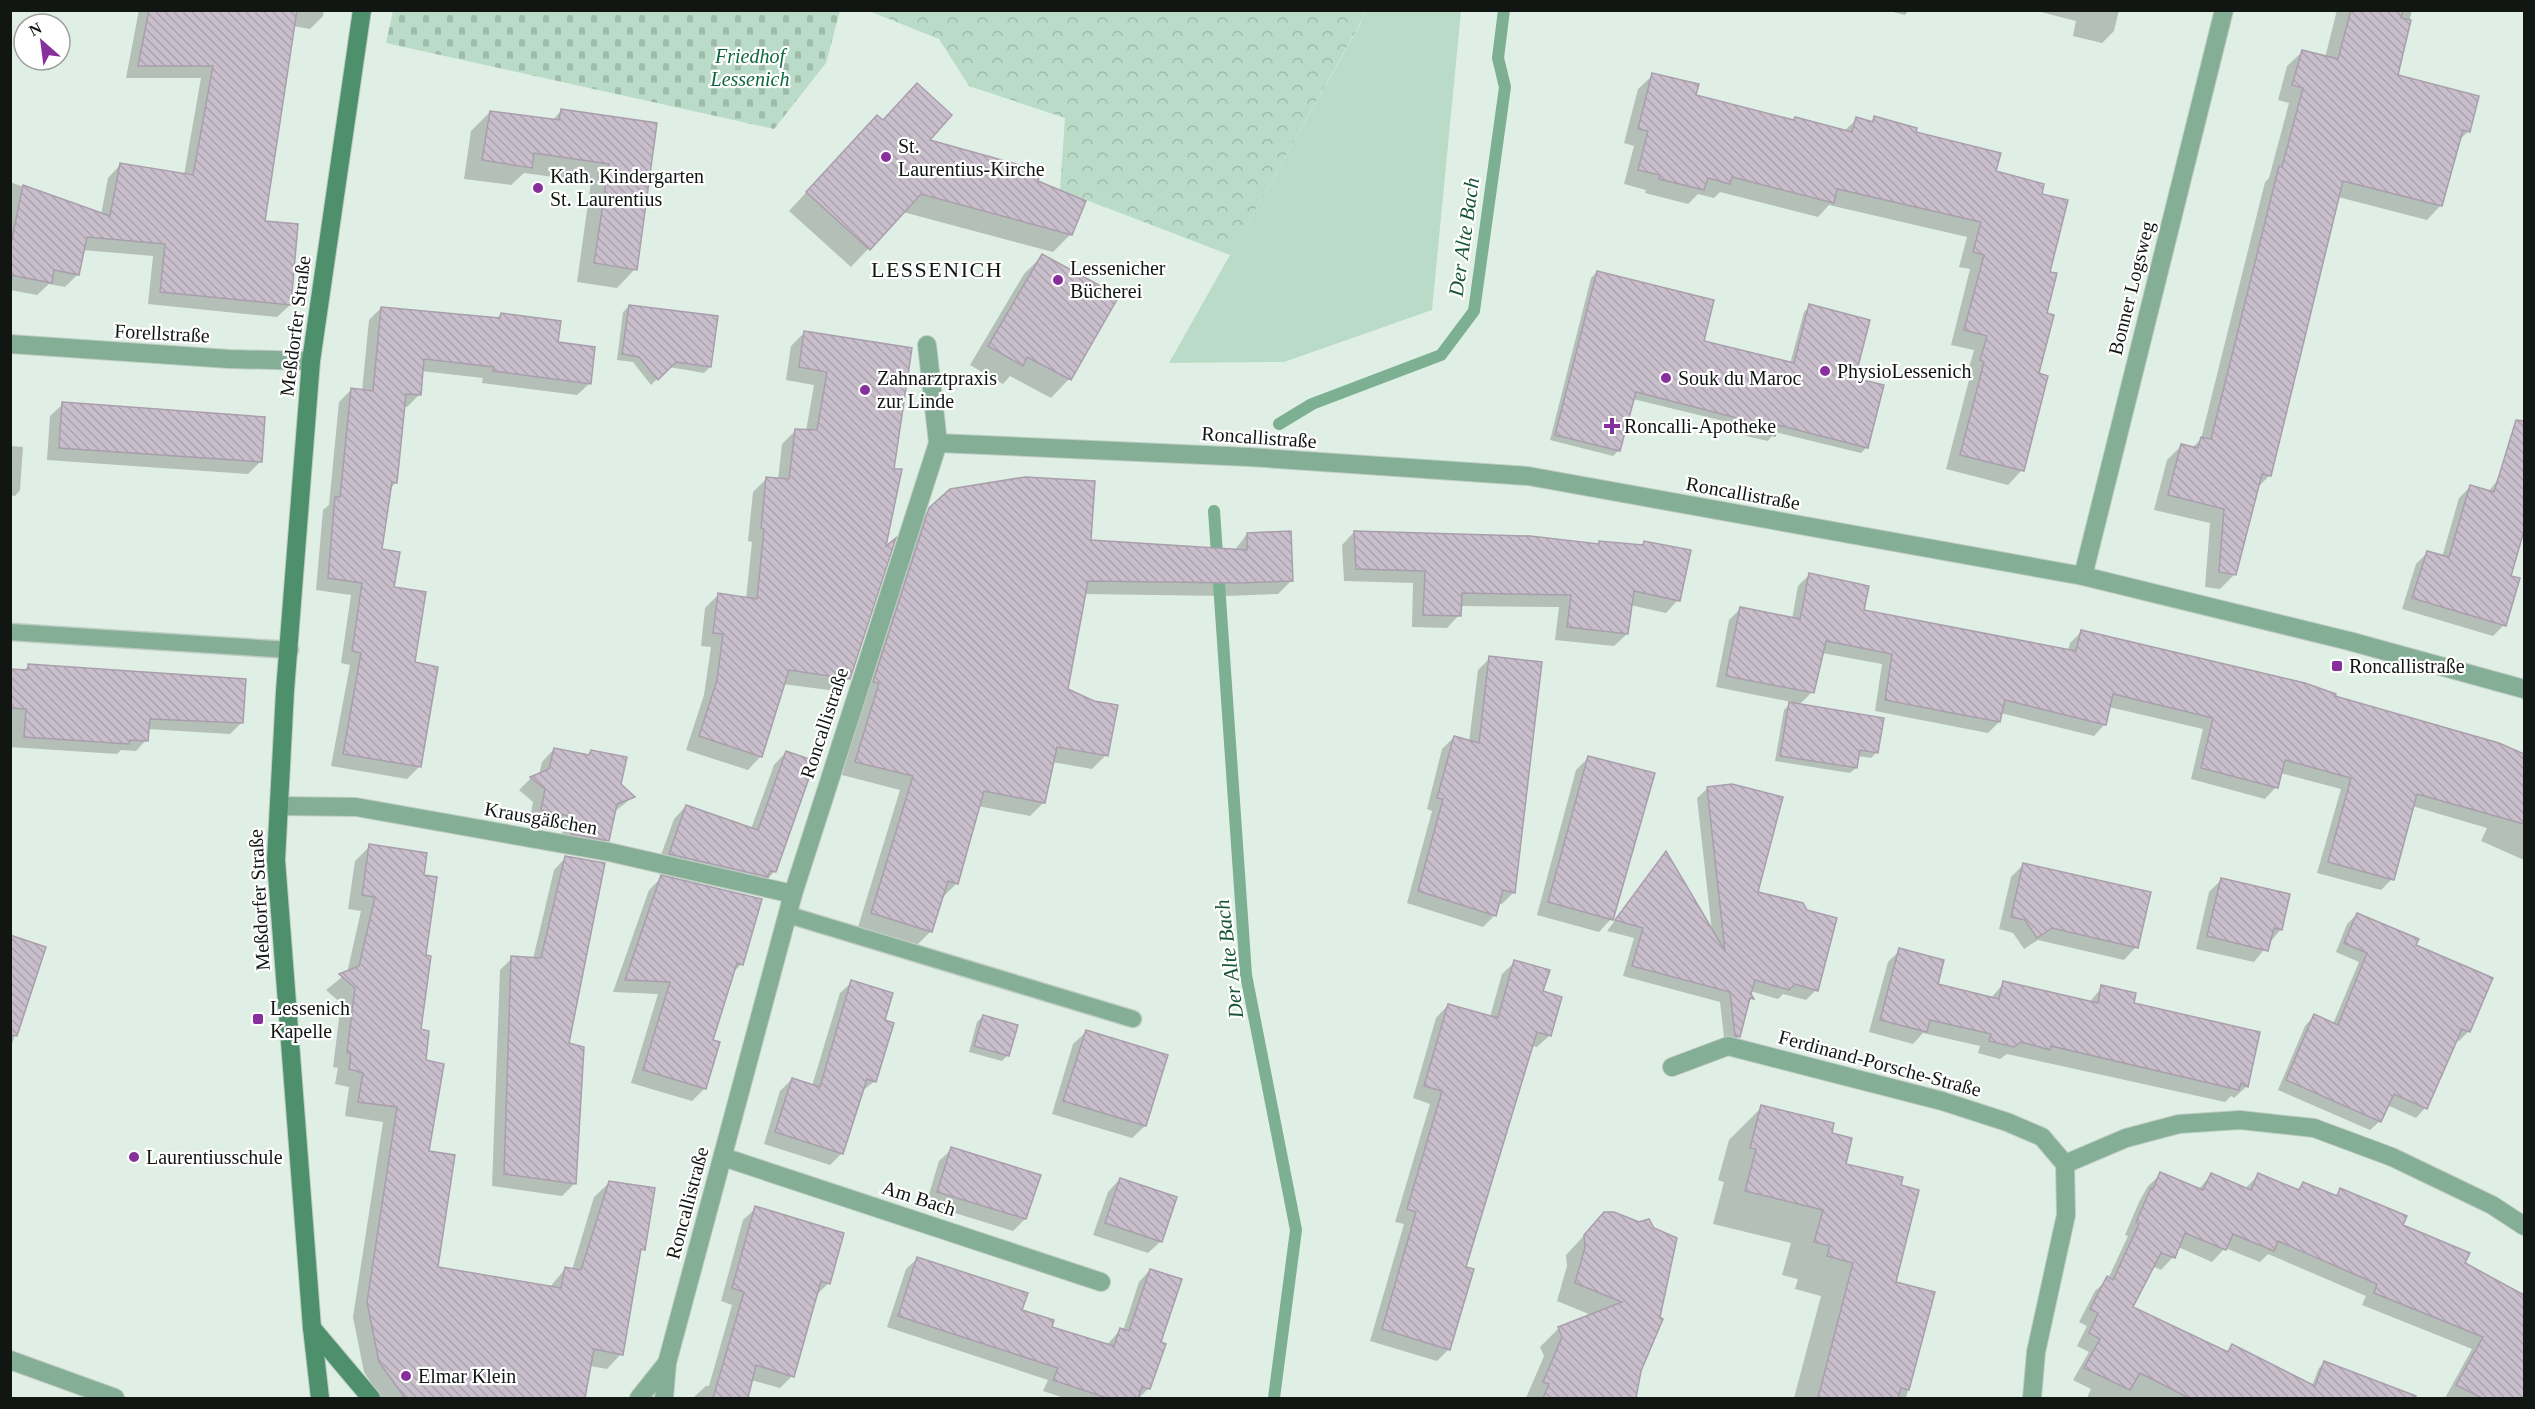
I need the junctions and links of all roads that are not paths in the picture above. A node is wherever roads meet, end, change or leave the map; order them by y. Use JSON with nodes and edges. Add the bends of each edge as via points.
{"nodes":[{"id":1,"x":363,"y":10,"type":"edge"},
{"id":2,"x":2224,"y":10,"type":"edge"},
{"id":3,"x":10,"y":344,"type":"edge"},
{"id":4,"x":927,"y":345,"type":"dead end"},
{"id":5,"x":311,"y":361,"type":"junction"},
{"id":6,"x":938,"y":443,"type":"junction"},
{"id":7,"x":2083,"y":576,"type":"junction"},
{"id":8,"x":10,"y":632,"type":"edge"},
{"id":9,"x":290,"y":650,"type":"junction"},
{"id":10,"x":2524,"y":689,"type":"edge"},
{"id":11,"x":279,"y":807,"type":"junction"},
{"id":12,"x":793,"y":894,"type":"junction"},
{"id":13,"x":789,"y":915,"type":"junction"},
{"id":14,"x":1133,"y":1019,"type":"dead end"},
{"id":15,"x":1672,"y":1067,"type":"dead end"},
{"id":16,"x":723,"y":1157,"type":"junction"},
{"id":17,"x":2065,"y":1164,"type":"junction"},
{"id":18,"x":2524,"y":1226,"type":"edge"},
{"id":19,"x":1101,"y":1282,"type":"dead end"},
{"id":20,"x":312,"y":1328,"type":"junction"},
{"id":21,"x":10,"y":1360,"type":"edge"},
{"id":22,"x":667,"y":1364,"type":"junction"},
{"id":23,"x":115,"y":1398,"type":"edge"},
{"id":24,"x":320,"y":1398,"type":"edge"},
{"id":25,"x":371,"y":1398,"type":"edge"},
{"id":26,"x":639,"y":1398,"type":"edge"},
{"id":27,"x":664,"y":1398,"type":"edge"},
{"id":28,"x":2032,"y":1398,"type":"edge"}],
"edges":[{"from":1,"to":5,"type":"street","name":"Meßdorfer Straße"},
{"from":2,"to":7,"type":"street","name":"Bonner Logsweg"},
{"from":3,"to":5,"type":"street","name":"Forellstraße","via":[[218,359]]},
{"from":4,"to":6,"type":"street","name":"Roncallistraße"},
{"from":5,"to":9,"type":"street","name":"Meßdorfer Straße"},
{"from":6,"to":7,"type":"street","name":"Roncallistraße","via":[[1249,457],[1528,476]]},
{"from":6,"to":12,"type":"street","name":"Roncallistraße"},
{"from":7,"to":10,"type":"street","name":"Roncallistraße","via":[[2349,641]]},
{"from":8,"to":9,"type":"lane"},
{"from":9,"to":11,"type":"street","name":"Meßdorfer Straße"},
{"from":11,"to":12,"type":"street","name":"Krausgäßchen","via":[[356,807],[609,852]]},
{"from":11,"to":20,"type":"street","name":"Meßdorfer Straße","via":[[276,860]]},
{"from":12,"to":13,"type":"street","name":"Roncallistraße"},
{"from":13,"to":14,"type":"lane"},
{"from":13,"to":16,"type":"street","name":"Roncallistraße"},
{"from":15,"to":17,"type":"street","name":"Ferdinand-Porsche-Straße","via":[[1728,1046],[1942,1101],[2007,1122],[2042,1137]]},
{"from":16,"to":19,"type":"street","name":"Am Bach"},
{"from":16,"to":22,"type":"street","name":"Roncallistraße"},
{"from":17,"to":18,"type":"street","via":[[2126,1138],[2179,1124],[2240,1120],[2314,1128],[2392,1157],[2492,1205]]},
{"from":17,"to":28,"type":"street","via":[[2066,1215],[2036,1352]]},
{"from":20,"to":24,"type":"street","name":"Meßdorfer Straße"},
{"from":20,"to":25,"type":"street"},
{"from":21,"to":23,"type":"street"},
{"from":22,"to":26,"type":"street","name":"Roncallistraße"},
{"from":22,"to":27,"type":"street","name":"Roncallistraße"}]}
